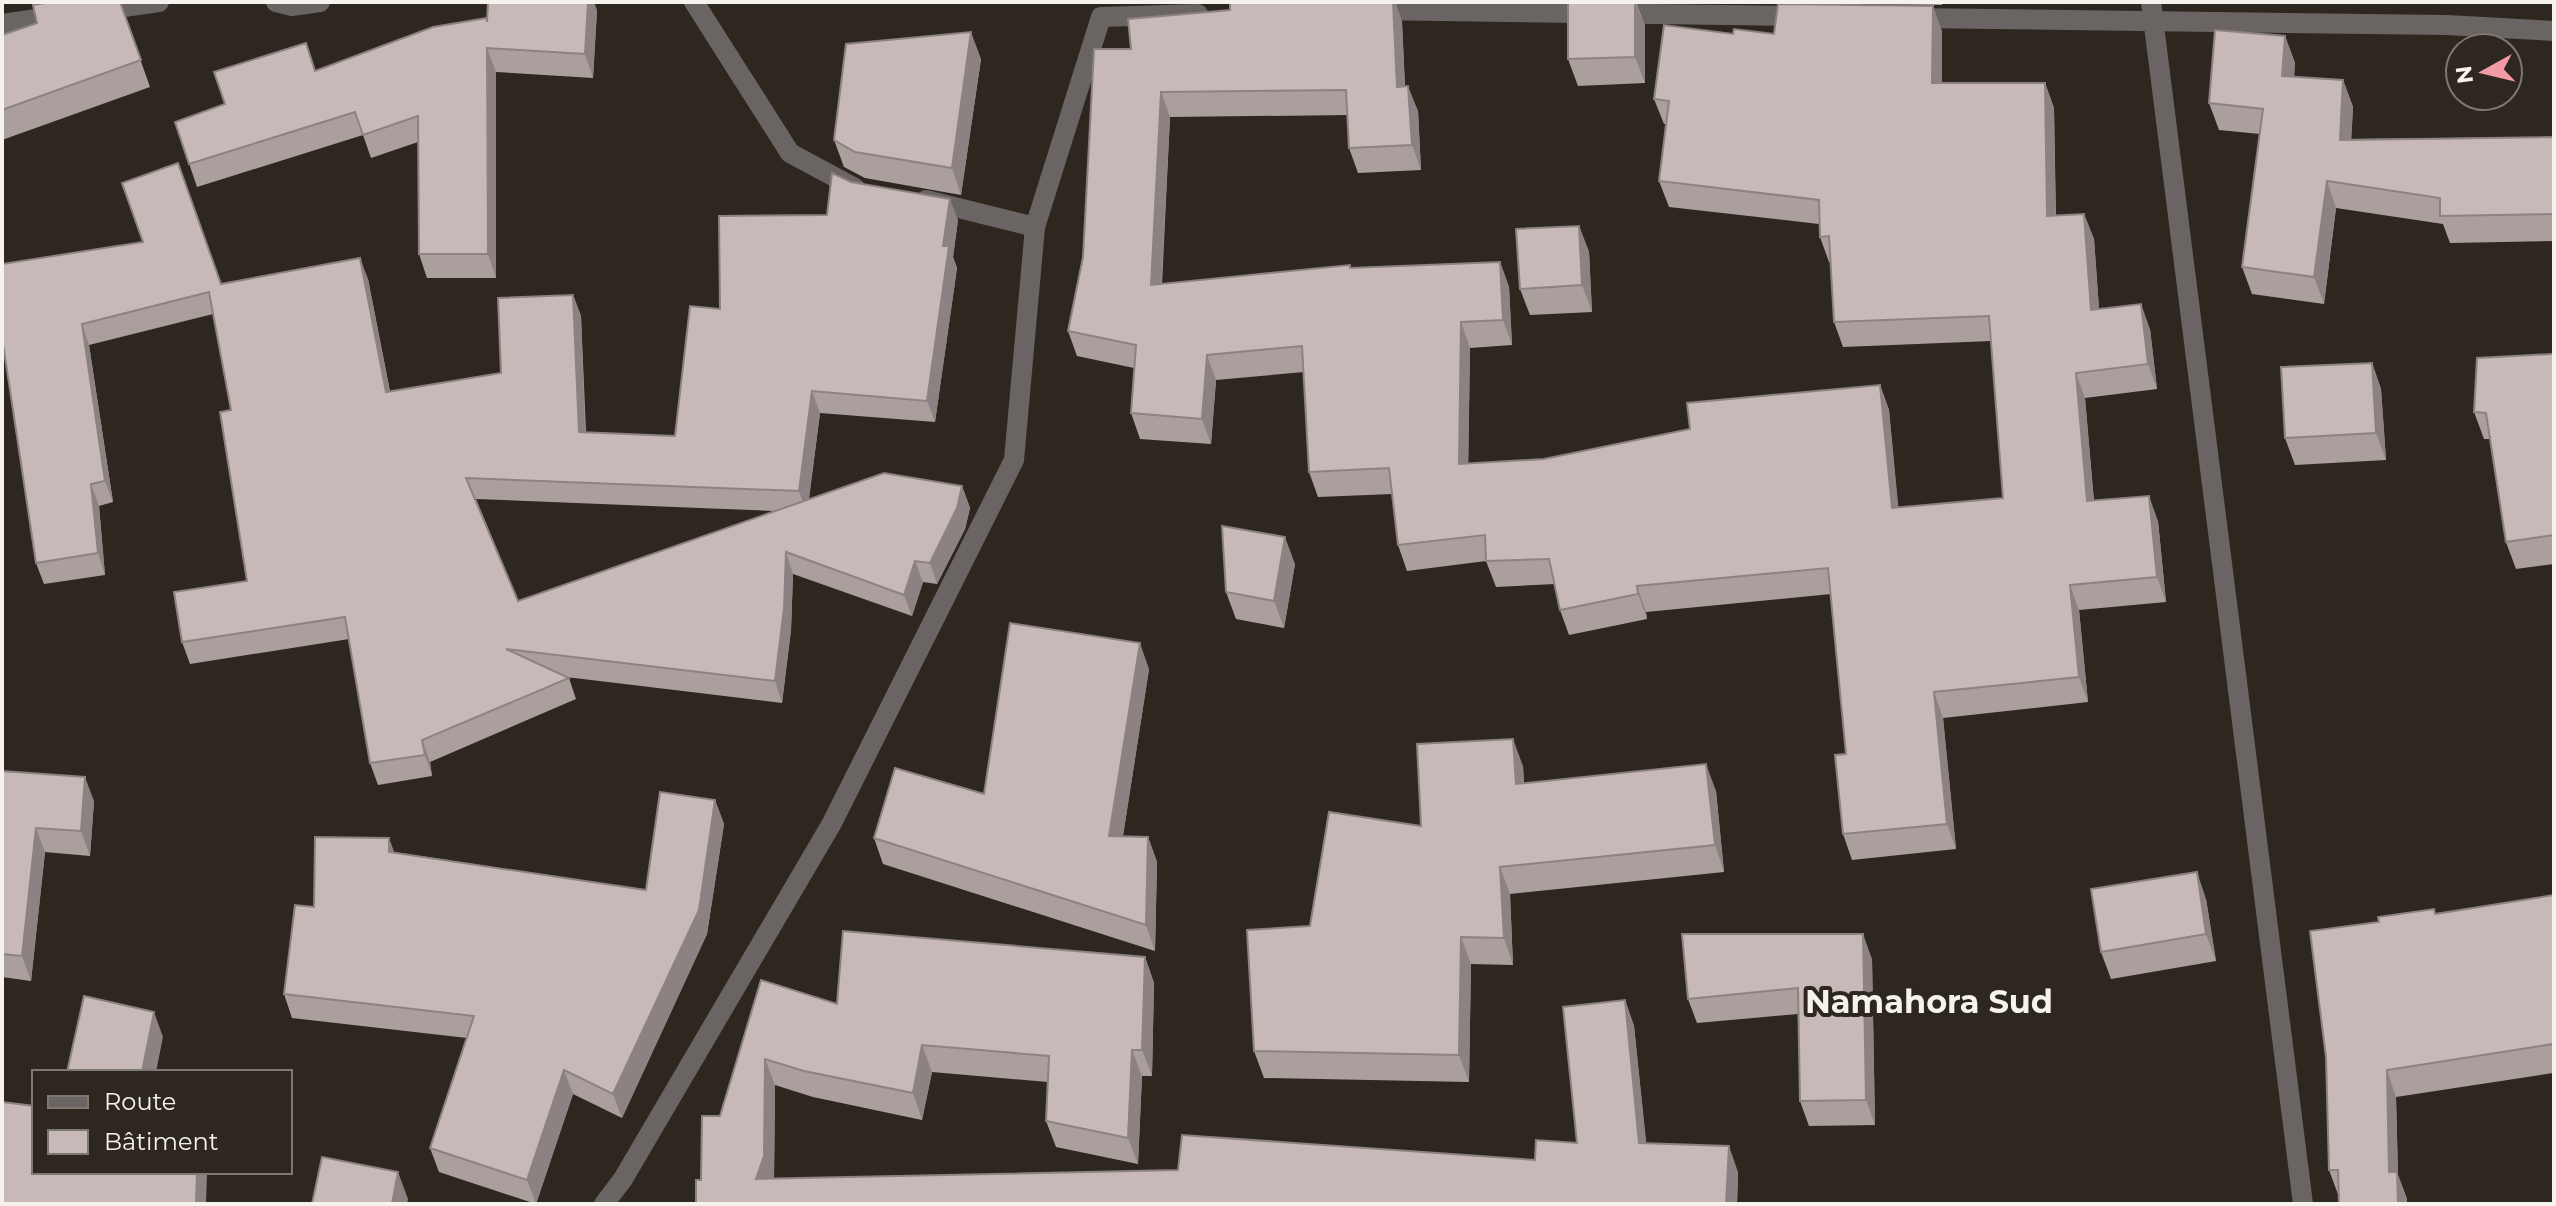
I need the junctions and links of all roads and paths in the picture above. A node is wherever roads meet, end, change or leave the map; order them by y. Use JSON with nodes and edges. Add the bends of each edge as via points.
{"nodes":[{"id":1,"x":159,"y":2,"type":"edge"},
{"id":2,"x":276,"y":2,"type":"edge"},
{"id":3,"x":320,"y":2,"type":"edge"},
{"id":4,"x":694,"y":2,"type":"edge"},
{"id":5,"x":1356,"y":10,"type":"edge"},
{"id":6,"x":2153,"y":12,"type":"edge"},
{"id":7,"x":1212,"y":14,"type":"edge"},
{"id":8,"x":1819,"y":17,"type":"edge"},
{"id":9,"x":1883,"y":18,"type":"edge"},
{"id":10,"x":2,"y":24,"type":"edge"},
{"id":11,"x":2554,"y":31,"type":"edge"},
{"id":12,"x":876,"y":193,"type":"edge"},
{"id":13,"x":907,"y":197,"type":"edge"},
{"id":14,"x":1035,"y":227,"type":"junction"},
{"id":15,"x":604,"y":1204,"type":"edge"},
{"id":16,"x":2303,"y":1204,"type":"edge"}],
"edges":[{"from":1,"to":10,"type":"street"},
{"from":2,"to":3,"type":"street"},
{"from":4,"to":12,"type":"street","via":[[790,153],[861,191]]},
{"from":5,"to":8,"type":"street"},
{"from":6,"to":9,"type":"street"},
{"from":6,"to":11,"type":"street"},
{"from":6,"to":16,"type":"street"},
{"from":7,"to":14,"type":"street","via":[[1101,17]]},
{"from":13,"to":14,"type":"street"},
{"from":14,"to":15,"type":"street","via":[[1014,460],[832,823]]}]}
